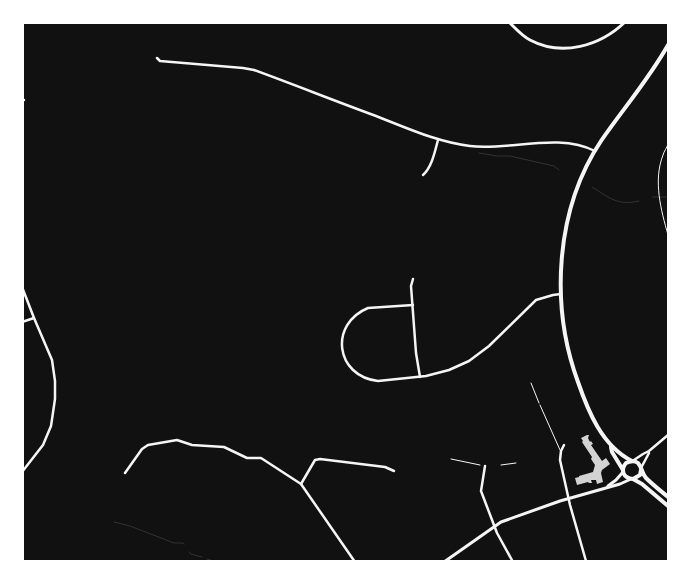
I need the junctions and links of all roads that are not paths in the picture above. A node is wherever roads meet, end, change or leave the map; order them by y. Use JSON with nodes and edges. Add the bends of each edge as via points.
{"nodes":[{"id":1,"x":509,"y":22,"type":"edge"},
{"id":2,"x":625,"y":22,"type":"edge"},
{"id":3,"x":668,"y":45,"type":"edge"},
{"id":4,"x":157,"y":58,"type":"dead end"},
{"id":5,"x":438,"y":140,"type":"junction"},
{"id":6,"x":595,"y":151,"type":"junction"},
{"id":7,"x":423,"y":175,"type":"dead end"},
{"id":8,"x":413,"y":279,"type":"dead end"},
{"id":9,"x":22,"y":287,"type":"edge"},
{"id":10,"x":561,"y":294,"type":"junction"},
{"id":11,"x":413,"y":305,"type":"junction"},
{"id":12,"x":34,"y":318,"type":"junction"},
{"id":13,"x":22,"y":322,"type":"edge"},
{"id":14,"x":420,"y":377,"type":"junction"},
{"id":15,"x":540,"y":405,"type":"road end"},
{"id":16,"x":668,"y":435,"type":"edge"},
{"id":17,"x":564,"y":445,"type":"dead end"},
{"id":18,"x":611,"y":447,"type":"junction"},
{"id":19,"x":561,"y":451,"type":"junction"},
{"id":20,"x":650,"y":451,"type":"junction"},
{"id":21,"x":632,"y":461,"type":"junction"},
{"id":22,"x":486,"y":466,"type":"road end"},
{"id":23,"x":641,"y":469,"type":"junction"},
{"id":24,"x":394,"y":471,"type":"dead end"},
{"id":25,"x":623,"y":471,"type":"junction"},
{"id":26,"x":22,"y":472,"type":"edge"},
{"id":27,"x":125,"y":473,"type":"dead end"},
{"id":28,"x":632,"y":479,"type":"junction"},
{"id":29,"x":301,"y":484,"type":"junction"},
{"id":30,"x":606,"y":488,"type":"junction"},
{"id":31,"x":668,"y":497,"type":"edge"},
{"id":32,"x":569,"y":498,"type":"junction"},
{"id":33,"x":668,"y":506,"type":"edge"},
{"id":34,"x":494,"y":526,"type":"junction"},
{"id":35,"x":586,"y":561,"type":"edge"},
{"id":36,"x":354,"y":562,"type":"edge"},
{"id":37,"x":444,"y":562,"type":"edge"},
{"id":38,"x":512,"y":562,"type":"edge"}],
"edges":[{"from":1,"to":2,"type":"street","via":[[531,41],[546,47],[566,48],[591,44]]},
{"from":3,"to":6,"type":"main road","via":[[659,63]]},
{"from":4,"to":5,"type":"street","via":[[160,61],[254,70]]},
{"from":5,"to":6,"type":"street","via":[[493,147],[551,142],[586,146]]},
{"from":5,"to":7,"type":"street","via":[[434,156]]},
{"from":6,"to":10,"type":"main road","via":[[570,213],[562,250]]},
{"from":8,"to":11,"type":"street"},
{"from":9,"to":12,"type":"street"},
{"from":10,"to":14,"type":"street","via":[[536,300],[469,361]]},
{"from":10,"to":18,"type":"main road","via":[[574,372],[584,399]]},
{"from":11,"to":14,"type":"street"},
{"from":11,"to":14,"type":"street","via":[[374,307],[362,311],[345,327],[342,344],[343,354],[351,368],[371,380]]},
{"from":12,"to":13,"type":"street"},
{"from":12,"to":26,"type":"street","via":[[52,360],[55,399],[51,426],[42,445]]},
{"from":15,"to":19,"type":"lane"},
{"from":16,"to":20,"type":"street"},
{"from":17,"to":19,"type":"street"},
{"from":18,"to":21,"type":"main road"},
{"from":18,"to":25,"type":"main road"},
{"from":19,"to":32,"type":"street"},
{"from":20,"to":21,"type":"street"},
{"from":20,"to":23,"type":"street"},
{"from":21,"to":23,"type":"main road"},
{"from":21,"to":25,"type":"main road","via":[[626,463]]},
{"from":22,"to":34,"type":"street","via":[[481,491]]},
{"from":23,"to":28,"type":"main road","via":[[638,477]]},
{"from":23,"to":31,"type":"main road","via":[[647,479]]},
{"from":24,"to":29,"type":"street","via":[[386,467],[320,459],[315,460]]},
{"from":25,"to":28,"type":"main road"},
{"from":25,"to":30,"type":"street"},
{"from":27,"to":29,"type":"street","via":[[142,448],[177,440],[192,445],[224,447],[247,458],[261,458]]},
{"from":28,"to":30,"type":"street"},
{"from":28,"to":33,"type":"main road"},
{"from":29,"to":36,"type":"street"},
{"from":30,"to":32,"type":"street"},
{"from":32,"to":34,"type":"street"},
{"from":32,"to":35,"type":"street"},
{"from":34,"to":37,"type":"street"},
{"from":34,"to":38,"type":"street"}]}
